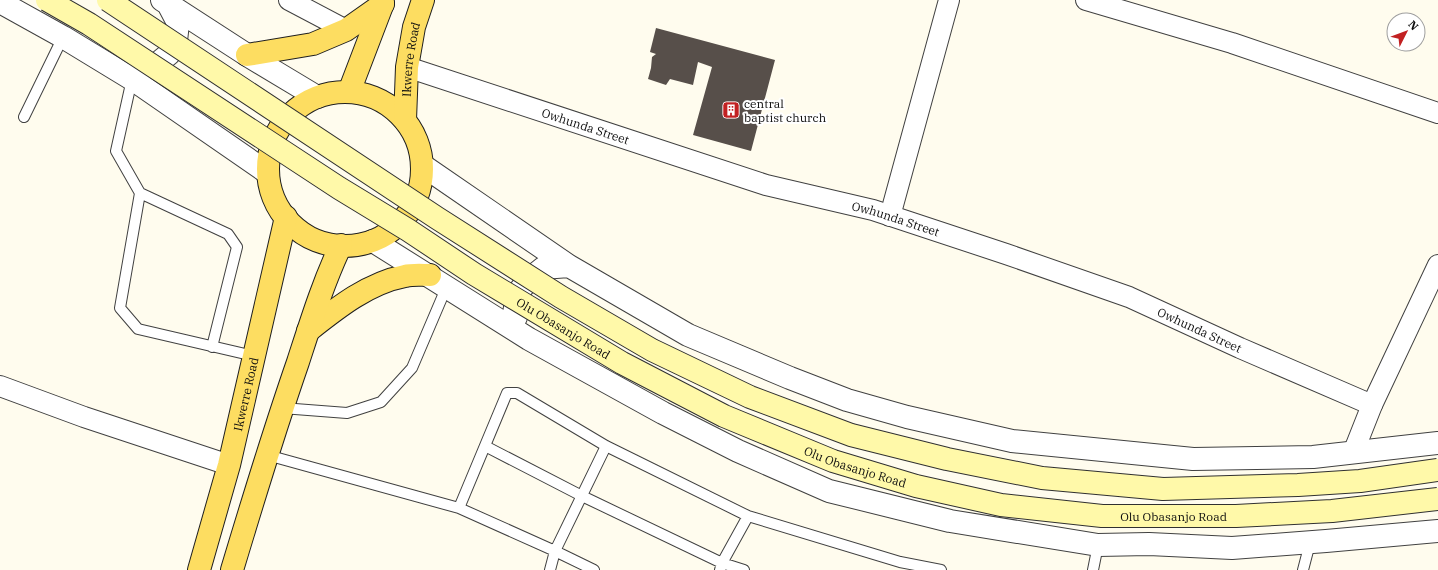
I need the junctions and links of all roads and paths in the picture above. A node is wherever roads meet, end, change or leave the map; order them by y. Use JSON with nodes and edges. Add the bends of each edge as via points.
{"nodes":[{"id":1,"x":48,"y":0,"type":"edge"},
{"id":2,"x":108,"y":0,"type":"edge"},
{"id":3,"x":289,"y":0,"type":"edge"},
{"id":4,"x":423,"y":0,"type":"edge"},
{"id":5,"x":949,"y":0,"type":"edge"},
{"id":6,"x":1086,"y":0,"type":"edge"},
{"id":7,"x":0,"y":2,"type":"edge"},
{"id":8,"x":165,"y":2,"type":"edge"},
{"id":9,"x":384,"y":2,"type":"edge"},
{"id":10,"x":346,"y":30,"type":"junction"},
{"id":11,"x":63,"y":37,"type":"junction"},
{"id":12,"x":247,"y":55,"type":"junction"},
{"id":13,"x":407,"y":67,"type":"junction"},
{"id":14,"x":126,"y":75,"type":"junction"},
{"id":15,"x":349,"y":92,"type":"junction"},
{"id":16,"x":317,"y":96,"type":"junction"},
{"id":17,"x":1438,"y":113,"type":"edge"},
{"id":18,"x":24,"y":117,"type":"dead end"},
{"id":19,"x":405,"y":120,"type":"junction"},
{"id":20,"x":422,"y":165,"type":"junction"},
{"id":21,"x":268,"y":173,"type":"junction"},
{"id":22,"x":140,"y":193,"type":"junction"},
{"id":23,"x":890,"y":216,"type":"junction"},
{"id":24,"x":286,"y":217,"type":"junction"},
{"id":25,"x":373,"y":240,"type":"junction"},
{"id":26,"x":341,"y":245,"type":"junction"},
{"id":27,"x":1438,"y":265,"type":"edge"},
{"id":28,"x":568,"y":266,"type":"junction"},
{"id":29,"x":438,"y":281,"type":"junction"},
{"id":30,"x":308,"y":331,"type":"junction"},
{"id":31,"x":529,"y":339,"type":"junction"},
{"id":32,"x":212,"y":347,"type":"junction"},
{"id":33,"x":254,"y":356,"type":"junction"},
{"id":34,"x":0,"y":386,"type":"edge"},
{"id":35,"x":1372,"y":405,"type":"junction"},
{"id":36,"x":282,"y":408,"type":"junction"},
{"id":37,"x":1438,"y":443,"type":"edge"},
{"id":38,"x":485,"y":446,"type":"junction"},
{"id":39,"x":606,"y":446,"type":"junction"},
{"id":40,"x":1352,"y":453,"type":"junction"},
{"id":41,"x":267,"y":455,"type":"junction"},
{"id":42,"x":228,"y":465,"type":"junction"},
{"id":43,"x":1438,"y":470,"type":"edge"},
{"id":44,"x":582,"y":496,"type":"junction"},
{"id":45,"x":1438,"y":499,"type":"edge"},
{"id":46,"x":459,"y":508,"type":"junction"},
{"id":47,"x":748,"y":516,"type":"junction"},
{"id":48,"x":1438,"y":531,"type":"edge"},
{"id":49,"x":1310,"y":543,"type":"junction"},
{"id":50,"x":1098,"y":545,"type":"junction"},
{"id":51,"x":554,"y":551,"type":"junction"},
{"id":52,"x":899,"y":566,"type":"edge"},
{"id":53,"x":721,"y":567,"type":"edge"},
{"id":54,"x":200,"y":570,"type":"edge"},
{"id":55,"x":232,"y":570,"type":"edge"},
{"id":56,"x":550,"y":570,"type":"edge"},
{"id":57,"x":594,"y":570,"type":"edge"},
{"id":58,"x":744,"y":570,"type":"edge"},
{"id":59,"x":941,"y":570,"type":"edge"},
{"id":60,"x":1093,"y":570,"type":"edge"},
{"id":61,"x":1304,"y":570,"type":"edge"}],
"edges":[{"from":1,"to":45,"type":"main road","name":"Olu Obasanjo Road","bridge":true,"via":[[468,270],[622,363],[724,416],[833,461],[916,486],[1001,505],[1102,516],[1236,516],[1332,511]]},
{"from":2,"to":43,"type":"main road","bridge":true,"via":[[561,297],[652,350],[750,397],[852,435],[947,459],[1042,478],[1163,489],[1360,481]]},
{"from":3,"to":10,"type":"street"},
{"from":4,"to":13,"type":"main road","name":"Ikwerre Road","via":[[414,28]]},
{"from":5,"to":23,"type":"street"},
{"from":6,"to":17,"type":"street","via":[[1232,43]]},
{"from":7,"to":11,"type":"street"},
{"from":8,"to":12,"type":"street"},
{"from":8,"to":14,"type":"street","via":[[178,23],[176,41],[170,54],[158,63]]},
{"from":9,"to":10,"type":"main road"},
{"from":9,"to":15,"type":"main road"},
{"from":10,"to":12,"type":"main road","via":[[314,44]]},
{"from":11,"to":14,"type":"street"},
{"from":11,"to":18,"type":"lane"},
{"from":12,"to":16,"type":"street"},
{"from":13,"to":19,"type":"main road","name":"Ikwerre Road"},
{"from":13,"to":23,"type":"street","name":"Owhunda Street","via":[[766,185]]},
{"from":14,"to":21,"type":"street"},
{"from":14,"to":22,"type":"lane","via":[[116,151]]},
{"from":15,"to":16,"type":"main road"},
{"from":15,"to":19,"type":"main road","via":[[365,94],[380,100]]},
{"from":16,"to":21,"type":"main road","via":[[303,104],[280,127],[269,156]]},
{"from":19,"to":20,"type":"main road","via":[[420,149]]},
{"from":20,"to":25,"type":"main road","via":[[421,181],[410,211],[400,223]]},
{"from":20,"to":28,"type":"street"},
{"from":21,"to":24,"type":"main road","via":[[275,198]]},
{"from":22,"to":32,"type":"lane","via":[[228,234],[237,247]]},
{"from":22,"to":32,"type":"lane","via":[[120,308],[138,330]]},
{"from":23,"to":35,"type":"street","name":"Owhunda Street","via":[[1129,297]]},
{"from":24,"to":26,"type":"main road","via":[[311,237]]},
{"from":24,"to":33,"type":"main road","name":"Ikwerre Road"},
{"from":25,"to":26,"type":"main road"},
{"from":25,"to":29,"type":"street"},
{"from":26,"to":30,"type":"main road","via":[[328,273]]},
{"from":27,"to":35,"type":"street"},
{"from":28,"to":31,"type":"street","via":[[543,268],[516,294],[514,314]]},
{"from":28,"to":40,"type":"street","via":[[688,335],[847,400],[915,418],[1012,441],[1193,459],[1313,457]]},
{"from":29,"to":30,"type":"main road","via":[[406,275],[374,285]]},
{"from":29,"to":31,"type":"street"},
{"from":29,"to":36,"type":"lane","via":[[412,368],[381,402],[347,412]]},
{"from":30,"to":36,"type":"main road"},
{"from":31,"to":50,"type":"street","via":[[663,414],[738,451],[829,491],[950,521]]},
{"from":32,"to":33,"type":"lane"},
{"from":33,"to":42,"type":"main road","name":"Ikwerre Road"},
{"from":34,"to":42,"type":"street"},
{"from":35,"to":40,"type":"street"},
{"from":36,"to":41,"type":"main road"},
{"from":37,"to":40,"type":"street"},
{"from":38,"to":39,"type":"lane","via":[[507,393],[517,393]]},
{"from":38,"to":44,"type":"lane"},
{"from":38,"to":46,"type":"lane"},
{"from":39,"to":44,"type":"lane"},
{"from":39,"to":47,"type":"lane"},
{"from":41,"to":46,"type":"lane"},
{"from":41,"to":55,"type":"main road"},
{"from":42,"to":54,"type":"main road","name":"Ikwerre Road"},
{"from":44,"to":51,"type":"lane"},
{"from":44,"to":53,"type":"lane"},
{"from":46,"to":51,"type":"lane"},
{"from":47,"to":52,"type":"lane"},
{"from":47,"to":53,"type":"lane"},
{"from":48,"to":49,"type":"street"},
{"from":49,"to":50,"type":"street","via":[[1232,548],[1149,544]]},
{"from":49,"to":61,"type":"lane"},
{"from":50,"to":60,"type":"lane"},
{"from":51,"to":56,"type":"lane"},
{"from":51,"to":57,"type":"lane"},
{"from":52,"to":59,"type":"lane"},
{"from":53,"to":58,"type":"lane"}]}
